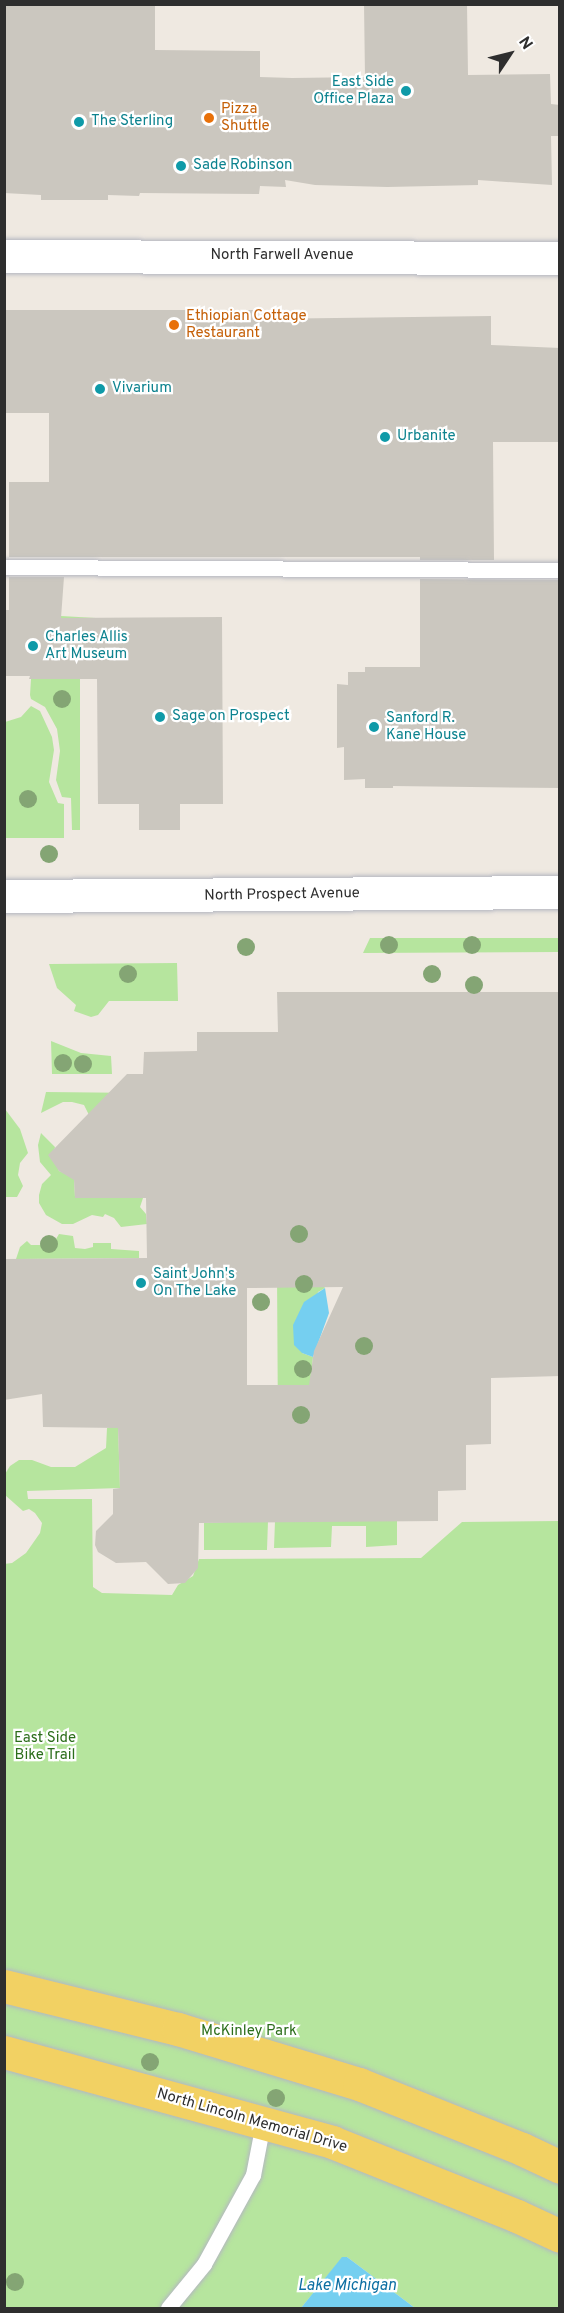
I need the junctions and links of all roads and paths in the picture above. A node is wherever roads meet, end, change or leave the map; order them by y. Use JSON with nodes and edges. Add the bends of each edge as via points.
{"nodes":[{"id":1,"x":4,"y":256,"type":"edge"},
{"id":2,"x":560,"y":258,"type":"edge"},
{"id":3,"x":4,"y":567,"type":"edge"},
{"id":4,"x":560,"y":570,"type":"edge"},
{"id":5,"x":560,"y":892,"type":"edge"},
{"id":6,"x":4,"y":896,"type":"edge"},
{"id":7,"x":4,"y":1986,"type":"edge"},
{"id":8,"x":4,"y":2052,"type":"edge"},
{"id":9,"x":263,"y":2123,"type":"junction"},
{"id":10,"x":560,"y":2167,"type":"edge"},
{"id":11,"x":560,"y":2236,"type":"edge"},
{"id":12,"x":168,"y":2308,"type":"edge"}],
"edges":[{"from":1,"to":2,"type":"main road","name":"North Farwell Avenue"},
{"from":3,"to":4,"type":"lane"},
{"from":5,"to":6,"type":"main road","name":"North Prospect Avenue"},
{"from":7,"to":10,"type":"main road","via":[[178,2029],[365,2086]]},
{"from":8,"to":9,"type":"main road","name":"North Lincoln Memorial Drive"},
{"from":9,"to":11,"type":"main road","name":"North Lincoln Memorial Drive","via":[[332,2142]]},
{"from":9,"to":12,"type":"lane","via":[[253,2175],[204,2264]]}]}
